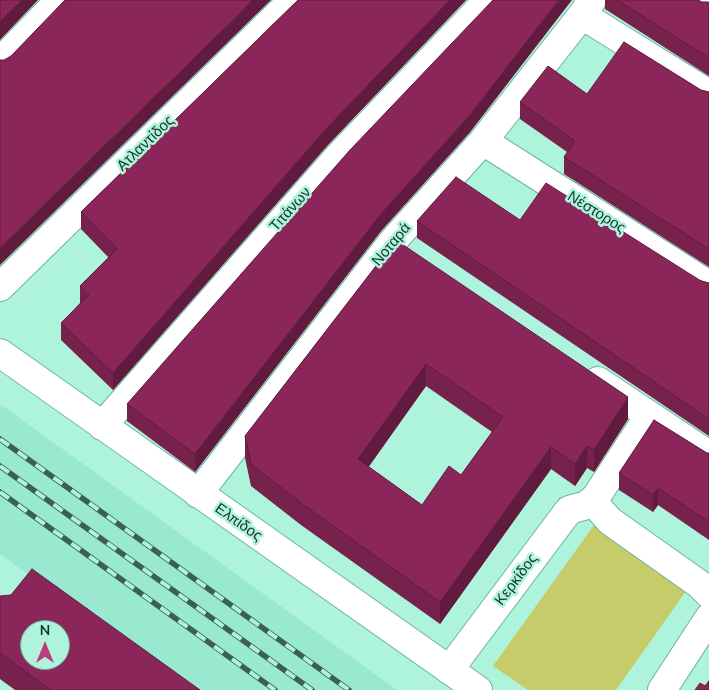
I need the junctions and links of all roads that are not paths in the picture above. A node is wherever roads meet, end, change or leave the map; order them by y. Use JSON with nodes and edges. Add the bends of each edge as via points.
{"nodes":[{"id":1,"x":60,"y":0,"type":"edge"},
{"id":2,"x":292,"y":0,"type":"edge"},
{"id":3,"x":488,"y":0,"type":"edge"},
{"id":4,"x":699,"y":0,"type":"edge"},
{"id":5,"x":709,"y":6,"type":"edge"},
{"id":6,"x":587,"y":8,"type":"edge"},
{"id":7,"x":0,"y":62,"type":"edge"},
{"id":8,"x":709,"y":94,"type":"edge"},
{"id":9,"x":483,"y":141,"type":"junction"},
{"id":10,"x":393,"y":241,"type":"junction"},
{"id":11,"x":418,"y":258,"type":"edge"},
{"id":12,"x":709,"y":285,"type":"edge"},
{"id":13,"x":0,"y":287,"type":"edge"},
{"id":14,"x":0,"y":353,"type":"edge"},
{"id":15,"x":574,"y":365,"type":"edge"},
{"id":16,"x":649,"y":416,"type":"junction"},
{"id":17,"x":102,"y":426,"type":"junction"},
{"id":18,"x":709,"y":455,"type":"edge"},
{"id":19,"x":198,"y":494,"type":"junction"},
{"id":20,"x":592,"y":501,"type":"junction"},
{"id":21,"x":709,"y":594,"type":"edge"},
{"id":22,"x":709,"y":618,"type":"edge"},
{"id":23,"x":449,"y":670,"type":"junction"},
{"id":24,"x":478,"y":690,"type":"edge"},
{"id":25,"x":662,"y":690,"type":"edge"}],
"edges":[{"from":1,"to":7,"type":"street"},
{"from":2,"to":13,"type":"street","name":"Ατλαντίδος"},
{"from":3,"to":17,"type":"street","name":"Τιτάνων","via":[[338,157]]},
{"from":4,"to":5,"type":"street"},
{"from":6,"to":8,"type":"street"},
{"from":6,"to":9,"type":"street","name":"Νοταρά"},
{"from":9,"to":10,"type":"street","name":"Νοταρά"},
{"from":9,"to":12,"type":"street","name":"Νέστορος"},
{"from":10,"to":11,"type":"street"},
{"from":10,"to":19,"type":"street","name":"Νοταρά"},
{"from":14,"to":17,"type":"street","name":"Ελπίδος"},
{"from":15,"to":16,"type":"street"},
{"from":16,"to":18,"type":"street"},
{"from":16,"to":20,"type":"street"},
{"from":17,"to":19,"type":"street","name":"Ελπίδος"},
{"from":19,"to":23,"type":"street","name":"Ελπίδος"},
{"from":20,"to":21,"type":"street","via":[[610,521]]},
{"from":20,"to":23,"type":"street","name":"Κερκίδος","via":[[569,510]]},
{"from":22,"to":25,"type":"street"},
{"from":23,"to":24,"type":"street","name":"Ελπίδος"}]}
